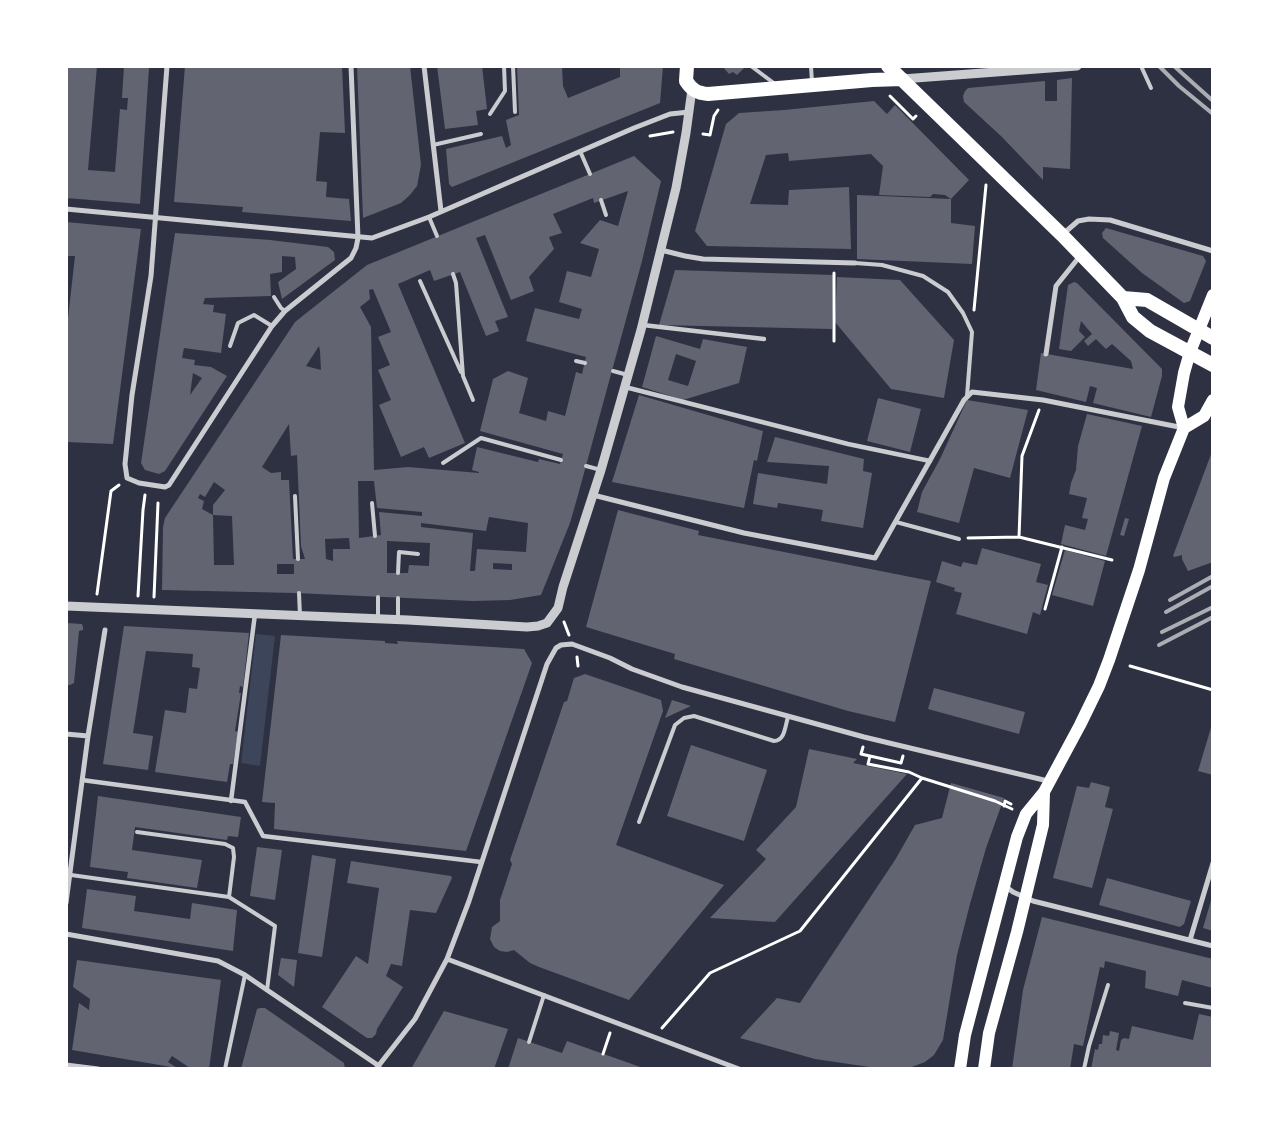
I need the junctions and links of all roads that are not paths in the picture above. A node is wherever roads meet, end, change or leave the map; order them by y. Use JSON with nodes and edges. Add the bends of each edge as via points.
{"nodes":[{"id":1,"x":167,"y":66,"type":"edge"},
{"id":2,"x":351,"y":66,"type":"edge"},
{"id":3,"x":424,"y":66,"type":"edge"},
{"id":4,"x":504,"y":66,"type":"edge"},
{"id":5,"x":513,"y":66,"type":"edge"},
{"id":6,"x":687,"y":66,"type":"edge"},
{"id":7,"x":750,"y":66,"type":"edge"},
{"id":8,"x":811,"y":66,"type":"edge"},
{"id":9,"x":888,"y":66,"type":"edge"},
{"id":10,"x":1076,"y":66,"type":"edge"},
{"id":11,"x":1141,"y":66,"type":"edge"},
{"id":12,"x":982,"y":70,"type":"edge"},
{"id":13,"x":902,"y":79,"type":"junction"},
{"id":14,"x":812,"y":85,"type":"junction"},
{"id":15,"x":1151,"y":88,"type":"dead end"},
{"id":16,"x":692,"y":89,"type":"junction"},
{"id":17,"x":780,"y":89,"type":"junction"},
{"id":18,"x":515,"y":112,"type":"dead end"},
{"id":19,"x":689,"y":112,"type":"junction"},
{"id":20,"x":490,"y":114,"type":"dead end"},
{"id":21,"x":481,"y":134,"type":"dead end"},
{"id":22,"x":433,"y":145,"type":"junction"},
{"id":23,"x":580,"y":151,"type":"junction"},
{"id":24,"x":590,"y":174,"type":"dead end"},
{"id":25,"x":601,"y":200,"type":"dead end"},
{"id":26,"x":66,"y":209,"type":"edge"},
{"id":27,"x":441,"y":211,"type":"junction"},
{"id":28,"x":606,"y":216,"type":"dead end"},
{"id":29,"x":429,"y":217,"type":"junction"},
{"id":30,"x":156,"y":218,"type":"junction"},
{"id":31,"x":1062,"y":235,"type":"junction"},
{"id":32,"x":437,"y":236,"type":"dead end"},
{"id":33,"x":358,"y":238,"type":"junction"},
{"id":34,"x":661,"y":250,"type":"junction"},
{"id":35,"x":1213,"y":251,"type":"edge"},
{"id":36,"x":1080,"y":255,"type":"junction"},
{"id":37,"x":855,"y":263,"type":"joint"},
{"id":38,"x":453,"y":274,"type":"dead end"},
{"id":39,"x":420,"y":281,"type":"dead end"},
{"id":40,"x":1213,"y":295,"type":"edge"},
{"id":41,"x":274,"y":297,"type":"dead end"},
{"id":42,"x":1123,"y":298,"type":"junction"},
{"id":43,"x":285,"y":311,"type":"junction"},
{"id":44,"x":643,"y":325,"type":"junction"},
{"id":45,"x":272,"y":326,"type":"junction"},
{"id":46,"x":1198,"y":329,"type":"junction"},
{"id":47,"x":1213,"y":338,"type":"edge"},
{"id":48,"x":764,"y":340,"type":"dead end"},
{"id":49,"x":230,"y":346,"type":"dead end"},
{"id":50,"x":1190,"y":352,"type":"junction"},
{"id":51,"x":1046,"y":354,"type":"dead end"},
{"id":52,"x":576,"y":361,"type":"dead end"},
{"id":53,"x":585,"y":364,"type":"dead end"},
{"id":54,"x":1213,"y":365,"type":"edge"},
{"id":55,"x":613,"y":371,"type":"dead end"},
{"id":56,"x":463,"y":376,"type":"junction"},
{"id":57,"x":628,"y":376,"type":"junction"},
{"id":58,"x":625,"y":387,"type":"junction"},
{"id":59,"x":967,"y":396,"type":"junction"},
{"id":60,"x":473,"y":400,"type":"dead end"},
{"id":61,"x":1213,"y":400,"type":"edge"},
{"id":62,"x":1184,"y":428,"type":"junction"},
{"id":63,"x":931,"y":447,"type":"dead end"},
{"id":64,"x":936,"y":450,"type":"junction"},
{"id":65,"x":561,"y":460,"type":"dead end"},
{"id":66,"x":930,"y":461,"type":"junction"},
{"id":67,"x":443,"y":464,"type":"dead end"},
{"id":68,"x":586,"y":466,"type":"dead end"},
{"id":69,"x":601,"y":470,"type":"junction"},
{"id":70,"x":593,"y":495,"type":"junction"},
{"id":71,"x":295,"y":496,"type":"dead end"},
{"id":72,"x":372,"y":503,"type":"dead end"},
{"id":73,"x":896,"y":522,"type":"junction"},
{"id":74,"x":375,"y":536,"type":"dead end"},
{"id":75,"x":959,"y":539,"type":"road end"},
{"id":76,"x":418,"y":554,"type":"dead end"},
{"id":77,"x":298,"y":559,"type":"dead end"},
{"id":78,"x":398,"y":573,"type":"dead end"},
{"id":79,"x":300,"y":593,"type":"dead end"},
{"id":80,"x":378,"y":597,"type":"dead end"},
{"id":81,"x":398,"y":598,"type":"dead end"},
{"id":82,"x":66,"y":606,"type":"edge"},
{"id":83,"x":255,"y":614,"type":"junction"},
{"id":84,"x":300,"y":616,"type":"junction"},
{"id":85,"x":378,"y":619,"type":"junction"},
{"id":86,"x":398,"y":620,"type":"junction"},
{"id":87,"x":105,"y":630,"type":"dead end"},
{"id":88,"x":788,"y":717,"type":"junction"},
{"id":89,"x":66,"y":734,"type":"edge"},
{"id":90,"x":88,"y":736,"type":"junction"},
{"id":91,"x":82,"y":780,"type":"junction"},
{"id":92,"x":1046,"y":786,"type":"junction"},
{"id":93,"x":231,"y":800,"type":"junction"},
{"id":94,"x":639,"y":822,"type":"dead end"},
{"id":95,"x":137,"y":832,"type":"dead end"},
{"id":96,"x":481,"y":862,"type":"junction"},
{"id":97,"x":1213,"y":863,"type":"edge"},
{"id":98,"x":69,"y":868,"type":"edge"},
{"id":99,"x":71,"y":875,"type":"junction"},
{"id":100,"x":1005,"y":886,"type":"junction"},
{"id":101,"x":229,"y":897,"type":"junction"},
{"id":102,"x":1025,"y":898,"type":"junction"},
{"id":103,"x":66,"y":903,"type":"edge"},
{"id":104,"x":66,"y":934,"type":"edge"},
{"id":105,"x":1190,"y":940,"type":"junction"},
{"id":106,"x":1213,"y":946,"type":"edge"},
{"id":107,"x":446,"y":959,"type":"junction"},
{"id":108,"x":245,"y":975,"type":"junction"},
{"id":109,"x":1108,"y":985,"type":"dead end"},
{"id":110,"x":267,"y":990,"type":"junction"},
{"id":111,"x":544,"y":995,"type":"junction"},
{"id":112,"x":1185,"y":1002,"type":"dead end"},
{"id":113,"x":1213,"y":1008,"type":"edge"},
{"id":114,"x":529,"y":1042,"type":"dead end"},
{"id":115,"x":66,"y":1064,"type":"edge"},
{"id":116,"x":379,"y":1068,"type":"edge"},
{"id":117,"x":98,"y":1069,"type":"edge"},
{"id":118,"x":225,"y":1069,"type":"edge"},
{"id":119,"x":739,"y":1069,"type":"edge"},
{"id":120,"x":960,"y":1069,"type":"edge"},
{"id":121,"x":984,"y":1069,"type":"edge"},
{"id":122,"x":1084,"y":1069,"type":"edge"}],
"edges":[{"from":1,"to":30,"type":"street"},
{"from":2,"to":33,"type":"street"},
{"from":3,"to":22,"type":"street"},
{"from":4,"to":20,"type":"lane","via":[[505,91]]},
{"from":5,"to":18,"type":"lane"},
{"from":6,"to":16,"type":"highway","via":[[686,81]]},
{"from":7,"to":17,"type":"lane"},
{"from":8,"to":14,"type":"lane"},
{"from":9,"to":13,"type":"highway"},
{"from":10,"to":12,"type":"street"},
{"from":11,"to":15,"type":"lane"},
{"from":12,"to":13,"type":"street"},
{"from":13,"to":14,"type":"highway"},
{"from":13,"to":31,"type":"highway"},
{"from":14,"to":17,"type":"highway"},
{"from":16,"to":17,"type":"highway","via":[[708,94]]},
{"from":16,"to":19,"type":"street"},
{"from":19,"to":23,"type":"street","via":[[670,114]]},
{"from":19,"to":34,"type":"street"},
{"from":21,"to":22,"type":"lane"},
{"from":22,"to":27,"type":"street"},
{"from":23,"to":24,"type":"lane"},
{"from":23,"to":27,"type":"street"},
{"from":25,"to":28,"type":"lane"},
{"from":26,"to":30,"type":"street"},
{"from":27,"to":29,"type":"street"},
{"from":29,"to":32,"type":"lane"},
{"from":29,"to":33,"type":"street","via":[[372,238]]},
{"from":30,"to":33,"type":"street"},
{"from":30,"to":45,"type":"street","via":[[151,276],[132,395],[125,464],[127,478],[165,488],[169,485]]},
{"from":31,"to":35,"type":"street","via":[[1078,221],[1110,220]]},
{"from":31,"to":36,"type":"highway"},
{"from":33,"to":43,"type":"street","via":[[351,258]]},
{"from":34,"to":37,"type":"street","via":[[703,259]]},
{"from":34,"to":44,"type":"street"},
{"from":36,"to":42,"type":"highway"},
{"from":36,"to":51,"type":"street","via":[[1056,286]]},
{"from":37,"to":59,"type":"lane","via":[[882,265],[923,276],[948,292],[972,332]]},
{"from":38,"to":56,"type":"lane"},
{"from":39,"to":56,"type":"lane"},
{"from":40,"to":46,"type":"main road"},
{"from":41,"to":43,"type":"lane"},
{"from":42,"to":46,"type":"highway","via":[[1147,300]]},
{"from":42,"to":50,"type":"highway","via":[[1141,325]]},
{"from":43,"to":45,"type":"street"},
{"from":44,"to":48,"type":"street"},
{"from":44,"to":57,"type":"street"},
{"from":45,"to":49,"type":"lane","via":[[254,315],[238,323]]},
{"from":46,"to":47,"type":"highway"},
{"from":46,"to":50,"type":"main road"},
{"from":50,"to":54,"type":"highway"},
{"from":50,"to":62,"type":"main road","via":[[1178,407]]},
{"from":52,"to":53,"type":"lane"},
{"from":55,"to":57,"type":"lane"},
{"from":56,"to":60,"type":"lane"},
{"from":57,"to":58,"type":"street"},
{"from":58,"to":66,"type":"street","via":[[848,444]]},
{"from":58,"to":69,"type":"street"},
{"from":59,"to":62,"type":"street","via":[[981,392],[1043,400]]},
{"from":59,"to":64,"type":"street"},
{"from":61,"to":62,"type":"main road","via":[[1204,416]]},
{"from":62,"to":92,"type":"main road","via":[[1164,478],[1109,660],[1080,725]]},
{"from":63,"to":64,"type":"lane"},
{"from":64,"to":66,"type":"street"},
{"from":65,"to":67,"type":"lane","via":[[481,438]]},
{"from":66,"to":73,"type":"street"},
{"from":68,"to":69,"type":"lane"},
{"from":69,"to":70,"type":"street"},
{"from":70,"to":73,"type":"street","via":[[737,531],[875,558]]},
{"from":70,"to":86,"type":"street","via":[[558,608],[547,622],[527,627]]},
{"from":71,"to":77,"type":"lane"},
{"from":72,"to":74,"type":"lane"},
{"from":73,"to":75,"type":"lane"},
{"from":76,"to":78,"type":"lane","via":[[399,552]]},
{"from":79,"to":84,"type":"lane"},
{"from":80,"to":85,"type":"lane"},
{"from":81,"to":86,"type":"lane"},
{"from":82,"to":83,"type":"street"},
{"from":83,"to":84,"type":"street"},
{"from":83,"to":93,"type":"street"},
{"from":84,"to":85,"type":"street"},
{"from":85,"to":86,"type":"street"},
{"from":87,"to":90,"type":"street"},
{"from":88,"to":92,"type":"street"},
{"from":88,"to":94,"type":"lane","via":[[779,741],[694,716],[684,718],[676,725]]},
{"from":88,"to":96,"type":"street","via":[[682,687],[572,644],[561,645],[547,664]]},
{"from":89,"to":90,"type":"street"},
{"from":90,"to":91,"type":"street"},
{"from":91,"to":93,"type":"street"},
{"from":91,"to":98,"type":"street"},
{"from":92,"to":100,"type":"main road","via":[[1026,814]]},
{"from":92,"to":102,"type":"main road","via":[[1043,824]]},
{"from":93,"to":96,"type":"street","via":[[245,802],[263,836]]},
{"from":95,"to":101,"type":"lane","via":[[225,844],[233,848]]},
{"from":96,"to":107,"type":"street"},
{"from":97,"to":105,"type":"street"},
{"from":98,"to":99,"type":"street"},
{"from":99,"to":101,"type":"lane"},
{"from":99,"to":103,"type":"street"},
{"from":100,"to":102,"type":"street"},
{"from":100,"to":120,"type":"main road"},
{"from":101,"to":110,"type":"lane","via":[[275,926]]},
{"from":102,"to":105,"type":"street"},
{"from":102,"to":121,"type":"main road","via":[[989,1034]]},
{"from":104,"to":108,"type":"street","via":[[218,962]]},
{"from":105,"to":106,"type":"street"},
{"from":107,"to":111,"type":"street"},
{"from":107,"to":116,"type":"street","via":[[415,1019]]},
{"from":108,"to":110,"type":"street"},
{"from":108,"to":118,"type":"lane"},
{"from":109,"to":122,"type":"lane"},
{"from":110,"to":116,"type":"street"},
{"from":111,"to":114,"type":"lane"},
{"from":111,"to":119,"type":"street"},
{"from":112,"to":113,"type":"lane"},
{"from":115,"to":117,"type":"street"}]}
